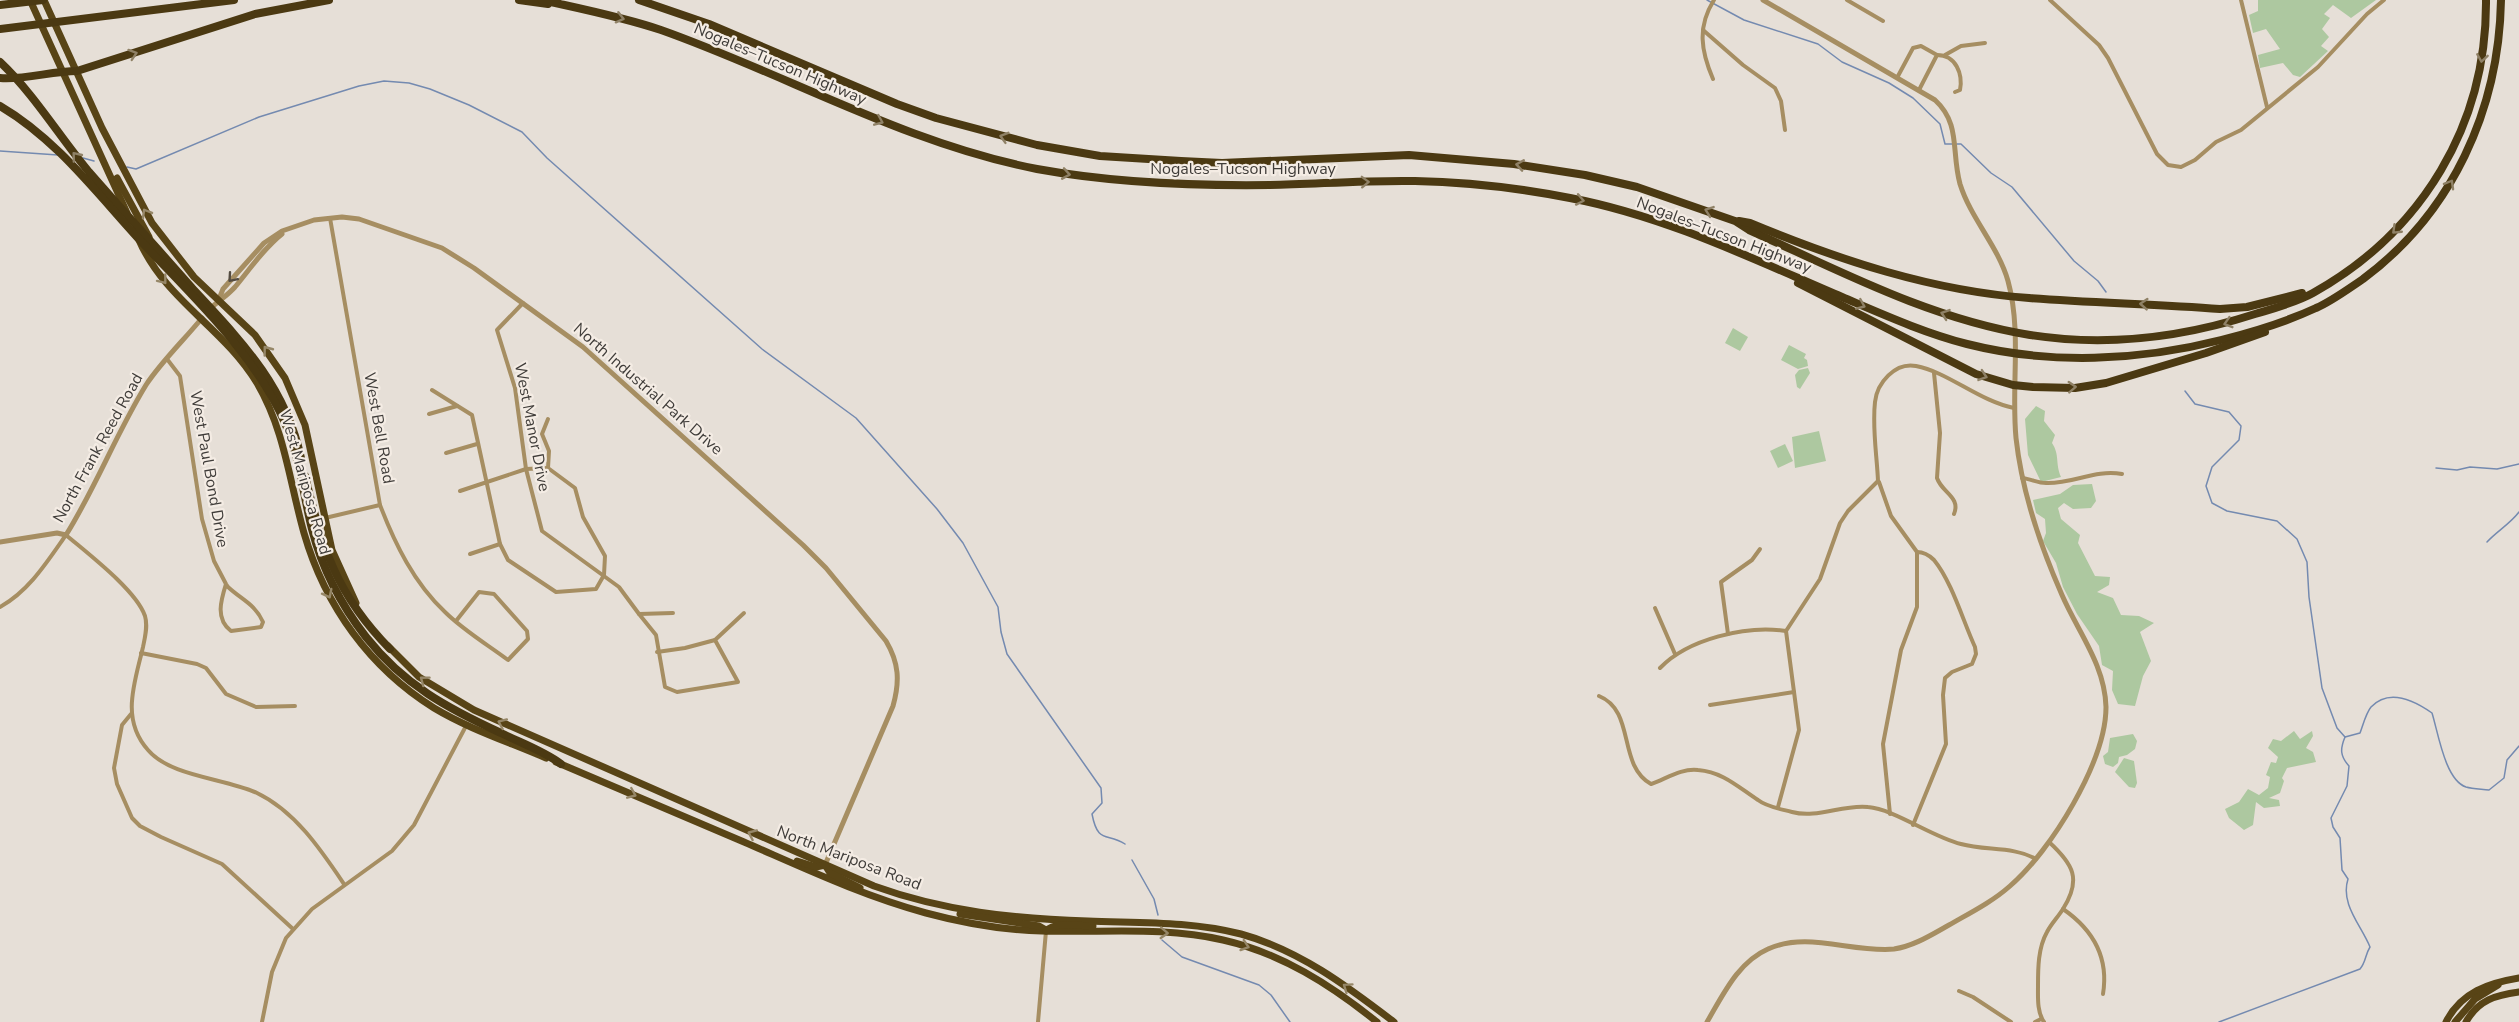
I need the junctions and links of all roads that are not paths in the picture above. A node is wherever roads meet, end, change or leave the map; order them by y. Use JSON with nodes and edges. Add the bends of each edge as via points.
{"nodes":[{"id":1,"x":30,"y":0,"type":"edge"},
{"id":2,"x":44,"y":0,"type":"edge"},
{"id":3,"x":234,"y":0,"type":"edge"},
{"id":4,"x":329,"y":0,"type":"edge"},
{"id":5,"x":519,"y":0,"type":"edge"},
{"id":6,"x":543,"y":0,"type":"edge"},
{"id":7,"x":639,"y":0,"type":"edge"},
{"id":8,"x":1714,"y":0,"type":"edge"},
{"id":9,"x":1762,"y":0,"type":"edge"},
{"id":10,"x":1847,"y":0,"type":"edge"},
{"id":11,"x":2050,"y":0,"type":"edge"},
{"id":12,"x":2241,"y":0,"type":"edge"},
{"id":13,"x":2384,"y":0,"type":"edge"},
{"id":14,"x":2486,"y":0,"type":"edge"},
{"id":15,"x":2500,"y":0,"type":"edge"},
{"id":16,"x":2,"y":5,"type":"edge"},
{"id":17,"x":600,"y":13,"type":"junction"},
{"id":18,"x":1883,"y":21,"type":"dead end"},
{"id":19,"x":0,"y":30,"type":"edge"},
{"id":20,"x":1703,"y":30,"type":"junction"},
{"id":21,"x":1985,"y":43,"type":"dead end"},
{"id":22,"x":1937,"y":55,"type":"junction"},
{"id":23,"x":1945,"y":55,"type":"junction"},
{"id":24,"x":0,"y":62,"type":"edge"},
{"id":25,"x":63,"y":71,"type":"junction"},
{"id":26,"x":77,"y":72,"type":"junction"},
{"id":27,"x":1898,"y":76,"type":"junction"},
{"id":28,"x":0,"y":78,"type":"edge"},
{"id":29,"x":1713,"y":79,"type":"dead end"},
{"id":30,"x":1919,"y":90,"type":"junction"},
{"id":31,"x":1955,"y":92,"type":"dead end"},
{"id":32,"x":0,"y":106,"type":"edge"},
{"id":33,"x":2267,"y":107,"type":"junction"},
{"id":34,"x":1785,"y":130,"type":"dead end"},
{"id":35,"x":120,"y":190,"type":"junction"},
{"id":36,"x":330,"y":218,"type":"junction"},
{"id":37,"x":1735,"y":221,"type":"junction"},
{"id":38,"x":1744,"y":255,"type":"junction"},
{"id":39,"x":2325,"y":285,"type":"junction"},
{"id":40,"x":2012,"y":295,"type":"junction"},
{"id":41,"x":217,"y":302,"type":"junction"},
{"id":42,"x":523,"y":303,"type":"junction"},
{"id":43,"x":2317,"y":308,"type":"junction"},
{"id":44,"x":201,"y":320,"type":"junction"},
{"id":45,"x":238,"y":343,"type":"junction"},
{"id":46,"x":167,"y":359,"type":"junction"},
{"id":47,"x":1934,"y":373,"type":"junction"},
{"id":48,"x":2013,"y":385,"type":"junction"},
{"id":49,"x":432,"y":390,"type":"dead end"},
{"id":50,"x":458,"y":406,"type":"junction"},
{"id":51,"x":2014,"y":408,"type":"junction"},
{"id":52,"x":429,"y":414,"type":"dead end"},
{"id":53,"x":548,"y":419,"type":"dead end"},
{"id":54,"x":477,"y":444,"type":"junction"},
{"id":55,"x":446,"y":453,"type":"dead end"},
{"id":56,"x":548,"y":468,"type":"junction"},
{"id":57,"x":526,"y":469,"type":"junction"},
{"id":58,"x":2122,"y":474,"type":"dead end"},
{"id":59,"x":2022,"y":478,"type":"junction"},
{"id":60,"x":1878,"y":481,"type":"junction"},
{"id":61,"x":485,"y":482,"type":"junction"},
{"id":62,"x":460,"y":491,"type":"dead end"},
{"id":63,"x":380,"y":505,"type":"junction"},
{"id":64,"x":1954,"y":514,"type":"dead end"},
{"id":65,"x":325,"y":518,"type":"junction"},
{"id":66,"x":66,"y":535,"type":"junction"},
{"id":67,"x":0,"y":542,"type":"edge"},
{"id":68,"x":500,"y":544,"type":"junction"},
{"id":69,"x":1760,"y":549,"type":"dead end"},
{"id":70,"x":1917,"y":552,"type":"junction"},
{"id":71,"x":470,"y":554,"type":"dead end"},
{"id":72,"x":604,"y":575,"type":"junction"},
{"id":73,"x":226,"y":584,"type":"junction"},
{"id":74,"x":0,"y":607,"type":"edge"},
{"id":75,"x":1655,"y":608,"type":"dead end"},
{"id":76,"x":744,"y":613,"type":"dead end"},
{"id":77,"x":639,"y":614,"type":"junction"},
{"id":78,"x":673,"y":614,"type":"dead end"},
{"id":79,"x":456,"y":621,"type":"junction"},
{"id":80,"x":1786,"y":631,"type":"junction"},
{"id":81,"x":1728,"y":634,"type":"junction"},
{"id":82,"x":716,"y":640,"type":"junction"},
{"id":83,"x":390,"y":649,"type":"junction"},
{"id":84,"x":657,"y":652,"type":"junction"},
{"id":85,"x":141,"y":653,"type":"junction"},
{"id":86,"x":1675,"y":654,"type":"junction"},
{"id":87,"x":1660,"y":668,"type":"dead end"},
{"id":88,"x":1794,"y":692,"type":"junction"},
{"id":89,"x":1599,"y":696,"type":"dead end"},
{"id":90,"x":1710,"y":705,"type":"dead end"},
{"id":91,"x":295,"y":706,"type":"dead end"},
{"id":92,"x":474,"y":710,"type":"junction"},
{"id":93,"x":131,"y":714,"type":"junction"},
{"id":94,"x":468,"y":721,"type":"junction"},
{"id":95,"x":561,"y":764,"type":"joint"},
{"id":96,"x":1778,"y":807,"type":"junction"},
{"id":97,"x":1890,"y":814,"type":"junction"},
{"id":98,"x":1913,"y":825,"type":"junction"},
{"id":99,"x":741,"y":841,"type":"junction"},
{"id":100,"x":2049,"y":842,"type":"junction"},
{"id":101,"x":2036,"y":859,"type":"junction"},
{"id":102,"x":825,"y":866,"type":"junction"},
{"id":103,"x":344,"y":884,"type":"junction"},
{"id":104,"x":903,"y":896,"type":"junction"},
{"id":105,"x":901,"y":906,"type":"junction"},
{"id":106,"x":2063,"y":909,"type":"junction"},
{"id":107,"x":1138,"y":926,"type":"junction"},
{"id":108,"x":292,"y":929,"type":"junction"},
{"id":109,"x":1046,"y":931,"type":"junction"},
{"id":110,"x":2515,"y":978,"type":"edge"},
{"id":111,"x":1959,"y":992,"type":"dead end"},
{"id":112,"x":2519,"y":992,"type":"edge"},
{"id":113,"x":2103,"y":994,"type":"dead end"},
{"id":114,"x":2043,"y":1020,"type":"edge"},
{"id":115,"x":262,"y":1022,"type":"edge"},
{"id":116,"x":1038,"y":1022,"type":"edge"},
{"id":117,"x":1377,"y":1022,"type":"edge"},
{"id":118,"x":1394,"y":1022,"type":"edge"},
{"id":119,"x":1707,"y":1022,"type":"edge"},
{"id":120,"x":2011,"y":1022,"type":"edge"},
{"id":121,"x":2035,"y":1022,"type":"edge"},
{"id":122,"x":2446,"y":1022,"type":"edge"},
{"id":123,"x":2453,"y":1022,"type":"edge"},
{"id":124,"x":2464,"y":1022,"type":"edge"}],
"edges":[{"from":1,"to":25,"type":"highway","name":"West Mariposa Road"},
{"from":2,"to":16,"type":"highway"},
{"from":2,"to":26,"type":"highway","name":"West Mariposa Road"},
{"from":3,"to":19,"type":"highway"},
{"from":26,"to":4,"type":"highway","one_way":true,"via":[[255,14]]},
{"from":5,"to":17,"type":"highway"},
{"from":6,"to":17,"type":"highway","name":"Nogales–Tucson Highway"},
{"from":37,"to":7,"type":"highway","name":"Nogales–Tucson Highway","one_way":true,"via":[[1611,180],[1445,156],[1222,163],[1100,156],[1037,146],[897,104],[709,24]]},
{"from":8,"to":20,"type":"street","via":[[1704,18]]},
{"from":9,"to":27,"type":"street"},
{"from":10,"to":18,"type":"street"},
{"from":11,"to":33,"type":"street","via":[[2104,51],[2157,154],[2168,165],[2189,164],[2210,146],[2248,125]]},
{"from":12,"to":33,"type":"street"},
{"from":13,"to":33,"type":"street","via":[[2318,68]]},
{"from":14,"to":39,"type":"highway","name":"Nogales–Tucson Highway","one_way":true,"via":[[2482,60],[2468,112],[2450,155],[2397,230]]},
{"from":43,"to":15,"type":"highway","name":"Nogales–Tucson Highway","one_way":true,"via":[[2349,289],[2396,252],[2425,222],[2445,192],[2484,111],[2499,41]]},
{"from":17,"to":38,"type":"highway","name":"Nogales–Tucson Highway","one_way":true,"via":[[704,46],[909,133],[1035,168],[1083,177],[1179,185],[1411,180],[1512,187],[1644,216]]},
{"from":20,"to":29,"type":"street","via":[[1705,61]]},
{"from":20,"to":34,"type":"street","via":[[1775,88]]},
{"from":21,"to":23,"type":"street","via":[[1961,46]]},
{"from":22,"to":23,"type":"street"},
{"from":22,"to":27,"type":"street","via":[[1921,46],[1913,48]]},
{"from":22,"to":30,"type":"street"},
{"from":23,"to":31,"type":"street","via":[[1954,61],[1962,82]]},
{"from":45,"to":24,"type":"highway","one_way":true},
{"from":25,"to":26,"type":"highway"},
{"from":25,"to":28,"type":"highway"},
{"from":25,"to":35,"type":"highway","name":"West Mariposa Road"},
{"from":41,"to":26,"type":"highway","name":"West Mariposa Road","one_way":true,"via":[[163,239],[131,185]]},
{"from":27,"to":30,"type":"street"},
{"from":30,"to":40,"type":"street","via":[[1942,107],[1951,121],[1966,202],[2002,262]]},
{"from":32,"to":45,"type":"highway","via":[[29,125],[65,158]]},
{"from":35,"to":41,"type":"highway","via":[[164,259],[201,302]]},
{"from":35,"to":44,"type":"highway","name":"West Mariposa Road","one_way":true,"via":[[152,265]]},
{"from":36,"to":41,"type":"street","name":"North Industrial Park Drive","via":[[299,224],[275,235],[229,293]]},
{"from":36,"to":42,"type":"street","name":"North Industrial Park Drive","via":[[367,221],[442,249]]},
{"from":36,"to":63,"type":"street","name":"West Bell Road"},
{"from":39,"to":37,"type":"highway","name":"Nogales–Tucson Highway","one_way":true,"via":[[2281,306],[2171,336],[2111,340],[2030,335],[1977,324],[1910,301]]},
{"from":37,"to":40,"type":"highway","via":[[1750,223],[1877,270],[1946,286]]},
{"from":38,"to":43,"type":"highway","name":"Nogales–Tucson Highway","one_way":true,"via":[[1895,319],[1964,343],[2027,354],[2098,357],[2162,353],[2236,337]]},
{"from":38,"to":48,"type":"highway","one_way":true,"via":[[1944,360]]},
{"from":39,"to":40,"type":"highway","one_way":true,"via":[[2274,301],[2220,309]]},
{"from":40,"to":48,"type":"street","via":[[2016,330]]},
{"from":41,"to":44,"type":"street","name":"North Industrial Park Drive"},
{"from":65,"to":41,"type":"highway","name":"West Mariposa Road","one_way":true,"via":[[310,443],[285,378],[265,347]]},
{"from":42,"to":57,"type":"street","name":"West Manor Drive","via":[[497,330],[515,388]]},
{"from":42,"to":102,"type":"street","name":"North Industrial Park Drive","via":[[583,347],[809,550],[893,653],[898,677],[893,706]]},
{"from":48,"to":43,"type":"highway","one_way":true,"via":[[2075,388],[2106,383],[2240,342],[2300,319]]},
{"from":44,"to":46,"type":"street","name":"North Frank Reed Road"},
{"from":44,"to":94,"type":"highway","name":"West Mariposa Road","one_way":true,"via":[[247,368],[275,418],[304,534],[333,605],[387,671],[435,708]]},
{"from":45,"to":83,"type":"highway","via":[[268,376],[292,424],[323,546],[338,580],[364,620]]},
{"from":45,"to":94,"type":"highway","via":[[263,379],[287,426],[316,545],[341,600],[392,667]]},
{"from":46,"to":66,"type":"street","name":"North Frank Reed Road","via":[[147,384]]},
{"from":46,"to":73,"type":"street","name":"West Paul Bond Drive","via":[[180,376],[202,519],[214,561]]},
{"from":47,"to":51,"type":"street","via":[[1998,405]]},
{"from":47,"to":60,"type":"street","via":[[1904,366],[1882,383],[1875,401]]},
{"from":47,"to":64,"type":"street","via":[[1940,433],[1937,478],[1955,500]]},
{"from":48,"to":51,"type":"street"},
{"from":49,"to":50,"type":"street"},
{"from":50,"to":52,"type":"street"},
{"from":50,"to":54,"type":"street","via":[[472,415]]},
{"from":51,"to":59,"type":"street"},
{"from":53,"to":56,"type":"street","name":"West Manor Drive","via":[[542,437],[549,451]]},
{"from":54,"to":55,"type":"street"},
{"from":54,"to":61,"type":"street"},
{"from":56,"to":57,"type":"street"},
{"from":56,"to":72,"type":"street","via":[[575,489],[583,517],[605,556]]},
{"from":57,"to":61,"type":"street"},
{"from":57,"to":72,"type":"street","name":"West Manor Drive","via":[[542,531]]},
{"from":58,"to":59,"type":"street","via":[[2095,472],[2050,483]]},
{"from":59,"to":100,"type":"street","via":[[2062,596],[2098,667],[2106,707],[2096,757]]},
{"from":60,"to":70,"type":"street","via":[[1892,516]]},
{"from":60,"to":80,"type":"street","via":[[1840,523],[1817,585]]},
{"from":61,"to":62,"type":"street"},
{"from":61,"to":68,"type":"street"},
{"from":63,"to":65,"type":"street"},
{"from":63,"to":79,"type":"street","name":"West Bell Road","via":[[394,542],[417,579]]},
{"from":65,"to":83,"type":"highway","name":"West Mariposa Road","via":[[332,550],[348,588]]},
{"from":66,"to":67,"type":"street","name":"North Frank Reed Road"},
{"from":66,"to":74,"type":"street","name":"North Frank Reed Road","via":[[24,590]]},
{"from":66,"to":85,"type":"street","via":[[136,601],[146,626]]},
{"from":68,"to":71,"type":"street"},
{"from":68,"to":72,"type":"street","via":[[508,560],[555,592],[596,589]]},
{"from":69,"to":81,"type":"street","via":[[1752,560],[1721,582]]},
{"from":70,"to":97,"type":"street","via":[[1917,607],[1901,650],[1883,744]]},
{"from":70,"to":98,"type":"street","via":[[1934,560],[1976,654],[1972,664],[1946,678],[1946,744]]},
{"from":72,"to":77,"type":"street","via":[[619,587]]},
{"from":73,"to":73,"type":"street","name":"West Paul Bond Drive","via":[[220,606],[225,627],[231,631],[261,627],[258,611]]},
{"from":75,"to":86,"type":"street"},
{"from":76,"to":82,"type":"street"},
{"from":77,"to":78,"type":"street"},
{"from":77,"to":84,"type":"street","via":[[656,635]]},
{"from":79,"to":79,"type":"street","name":"West Bell Road","via":[[479,592],[494,594],[527,631],[528,639],[508,660]]},
{"from":80,"to":81,"type":"street"},
{"from":80,"to":88,"type":"street"},
{"from":81,"to":86,"type":"street"},
{"from":82,"to":84,"type":"street"},
{"from":82,"to":84,"type":"street","via":[[738,682],[677,692],[665,687]]},
{"from":92,"to":83,"type":"highway","name":"West Mariposa Road","one_way":true,"via":[[419,676]]},
{"from":85,"to":91,"type":"street","via":[[206,668],[225,694],[235,700],[256,707]]},
{"from":85,"to":93,"type":"street"},
{"from":86,"to":87,"type":"street"},
{"from":88,"to":90,"type":"street"},
{"from":88,"to":96,"type":"street","via":[[1799,730]]},
{"from":89,"to":96,"type":"street","via":[[1619,713],[1631,758],[1648,783],[1695,769],[1708,771],[1731,781],[1759,801]]},
{"from":92,"to":94,"type":"street"},
{"from":102,"to":92,"type":"highway","name":"North Mariposa Road","one_way":true},
{"from":93,"to":103,"type":"street","via":[[138,736],[157,758],[257,793],[279,808],[303,830]]},
{"from":93,"to":108,"type":"street","via":[[122,725],[114,768],[132,819],[161,837],[222,864]]},
{"from":94,"to":95,"type":"highway"},
{"from":94,"to":103,"type":"street","via":[[414,825],[392,851]]},
{"from":95,"to":99,"type":"highway","name":"North Mariposa Road","one_way":true},
{"from":96,"to":97,"type":"street","via":[[1808,814],[1864,806]]},
{"from":97,"to":98,"type":"street"},
{"from":98,"to":101,"type":"street","via":[[1962,845],[2017,851]]},
{"from":99,"to":102,"type":"highway","via":[[812,866]]},
{"from":99,"to":105,"type":"highway","name":"North Mariposa Road"},
{"from":100,"to":101,"type":"street"},
{"from":100,"to":106,"type":"street","via":[[2066,859],[2073,873],[2073,887]]},
{"from":101,"to":119,"type":"street","via":[[1988,903],[1907,946],[1868,949],[1801,942],[1769,948],[1744,964]]},
{"from":102,"to":104,"type":"highway","name":"North Mariposa Road"},
{"from":102,"to":105,"type":"highway","via":[[833,875]]},
{"from":103,"to":108,"type":"street"},
{"from":104,"to":107,"type":"highway","name":"North Mariposa Road","via":[[998,915]]},
{"from":104,"to":109,"type":"highway","via":[[966,915],[1039,926]]},
{"from":105,"to":109,"type":"highway","name":"North Mariposa Road","via":[[973,923]]},
{"from":106,"to":113,"type":"street","via":[[2085,926],[2094,939],[2101,956]]},
{"from":106,"to":114,"type":"street","via":[[2041,947],[2038,1002]]},
{"from":107,"to":109,"type":"highway","name":"North Mariposa Road"},
{"from":107,"to":117,"type":"highway","name":"North Mariposa Road","one_way":true,"via":[[1234,942],[1286,962],[1326,984]]},
{"from":118,"to":107,"type":"highway","name":"North Mariposa Road","one_way":true,"via":[[1330,975],[1288,952],[1241,934],[1182,923]]},
{"from":108,"to":115,"type":"street","via":[[272,972]]},
{"from":109,"to":116,"type":"street"},
{"from":110,"to":122,"type":"highway","via":[[2474,991]]},
{"from":110,"to":123,"type":"highway","via":[[2475,999]]},
{"from":111,"to":120,"type":"street"},
{"from":112,"to":124,"type":"highway","via":[[2490,998]]},
{"from":114,"to":121,"type":"street"}]}
